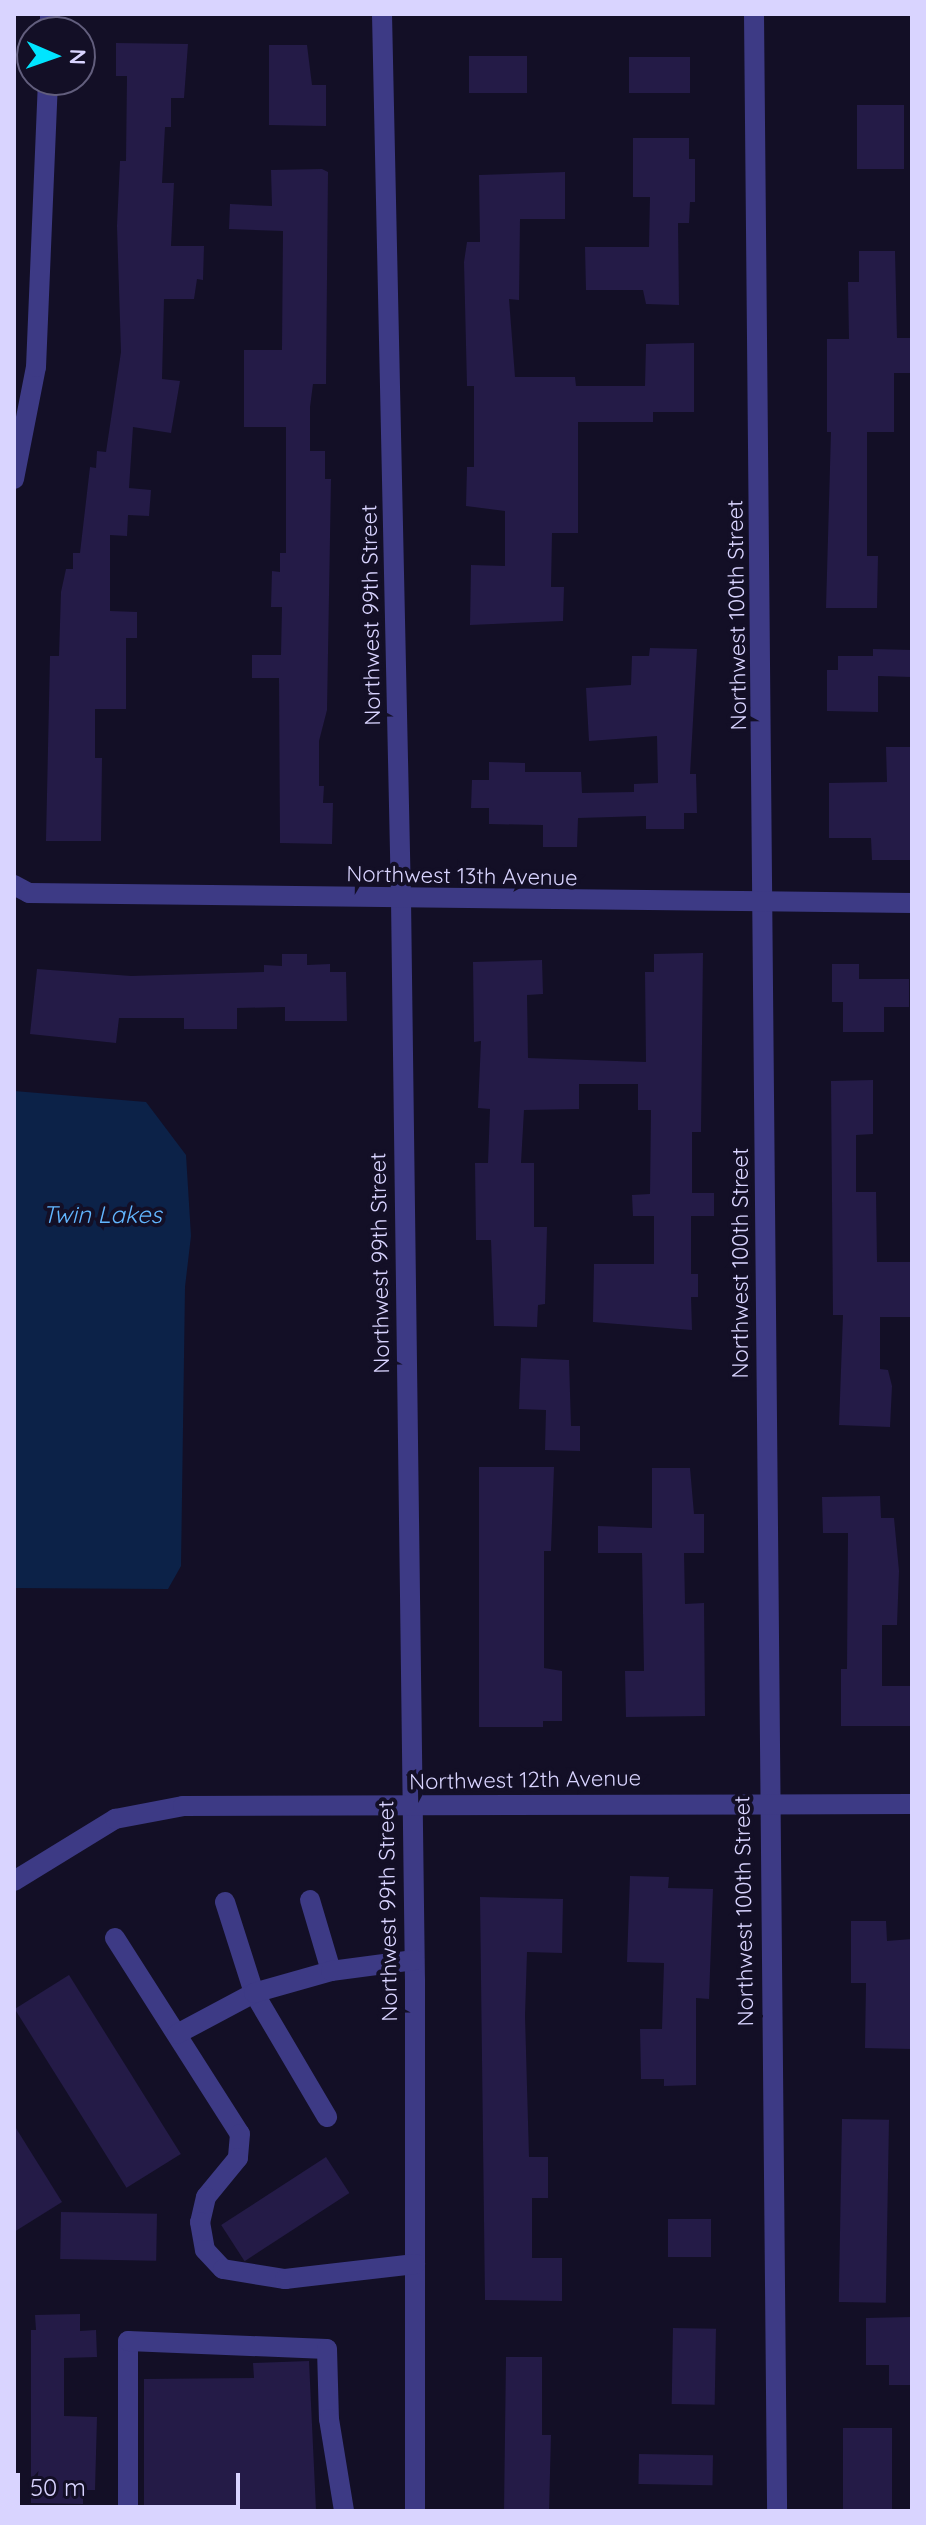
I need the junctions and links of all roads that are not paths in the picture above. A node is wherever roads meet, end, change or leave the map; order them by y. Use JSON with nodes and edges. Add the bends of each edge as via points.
{"nodes":[{"id":1,"x":382,"y":14,"type":"edge"},
{"id":2,"x":754,"y":14,"type":"edge"},
{"id":3,"x":47,"y":96,"type":"edge"},
{"id":4,"x":14,"y":479,"type":"edge"},
{"id":5,"x":14,"y":885,"type":"edge"},
{"id":6,"x":401,"y":899,"type":"junction"},
{"id":7,"x":912,"y":903,"type":"edge"},
{"id":8,"x":764,"y":905,"type":"junction"},
{"id":9,"x":766,"y":1801,"type":"junction"},
{"id":10,"x":912,"y":1804,"type":"edge"},
{"id":11,"x":409,"y":1806,"type":"junction"},
{"id":12,"x":14,"y":1881,"type":"edge"},
{"id":13,"x":310,"y":1900,"type":"dead end"},
{"id":14,"x":225,"y":1902,"type":"dead end"},
{"id":15,"x":115,"y":1938,"type":"dead end"},
{"id":16,"x":414,"y":1960,"type":"junction"},
{"id":17,"x":331,"y":1971,"type":"junction"},
{"id":18,"x":254,"y":1993,"type":"junction"},
{"id":19,"x":177,"y":2034,"type":"junction"},
{"id":20,"x":327,"y":2117,"type":"dead end"},
{"id":21,"x":415,"y":2264,"type":"junction"},
{"id":22,"x":128,"y":2511,"type":"edge"},
{"id":23,"x":344,"y":2511,"type":"edge"},
{"id":24,"x":415,"y":2511,"type":"edge"},
{"id":25,"x":777,"y":2511,"type":"edge"}],
"edges":[{"from":1,"to":6,"type":"street","name":"Northwest 99th Street"},
{"from":2,"to":8,"type":"street","name":"Northwest 100th Street"},
{"from":3,"to":4,"type":"street","via":[[36,367]]},
{"from":5,"to":6,"type":"street","name":"Northwest 13th Avenue","via":[[29,893]]},
{"from":6,"to":8,"type":"street","name":"Northwest 13th Avenue"},
{"from":6,"to":11,"type":"street","name":"Northwest 99th Street"},
{"from":7,"to":8,"type":"street","name":"Northwest 13th Avenue"},
{"from":8,"to":9,"type":"street","name":"Northwest 100th Street"},
{"from":9,"to":10,"type":"street","name":"Northwest 12th Avenue"},
{"from":9,"to":11,"type":"street","name":"Northwest 12th Avenue"},
{"from":9,"to":25,"type":"street","name":"Northwest 100th Street"},
{"from":11,"to":12,"type":"street","name":"Northwest 12th Avenue","via":[[183,1806],[115,1819]]},
{"from":11,"to":16,"type":"street","name":"Northwest 99th Street"},
{"from":13,"to":17,"type":"street"},
{"from":14,"to":18,"type":"street"},
{"from":15,"to":19,"type":"street"},
{"from":16,"to":17,"type":"street"},
{"from":16,"to":21,"type":"street","name":"Northwest 99th Street"},
{"from":17,"to":18,"type":"street"},
{"from":18,"to":19,"type":"street"},
{"from":18,"to":20,"type":"street"},
{"from":19,"to":21,"type":"street","via":[[240,2134],[238,2158],[206,2197],[200,2222],[205,2250],[223,2269],[285,2279]]},
{"from":21,"to":24,"type":"street","name":"Northwest 99th Street"},
{"from":22,"to":23,"type":"street","via":[[128,2341],[327,2349],[329,2419]]}]}
